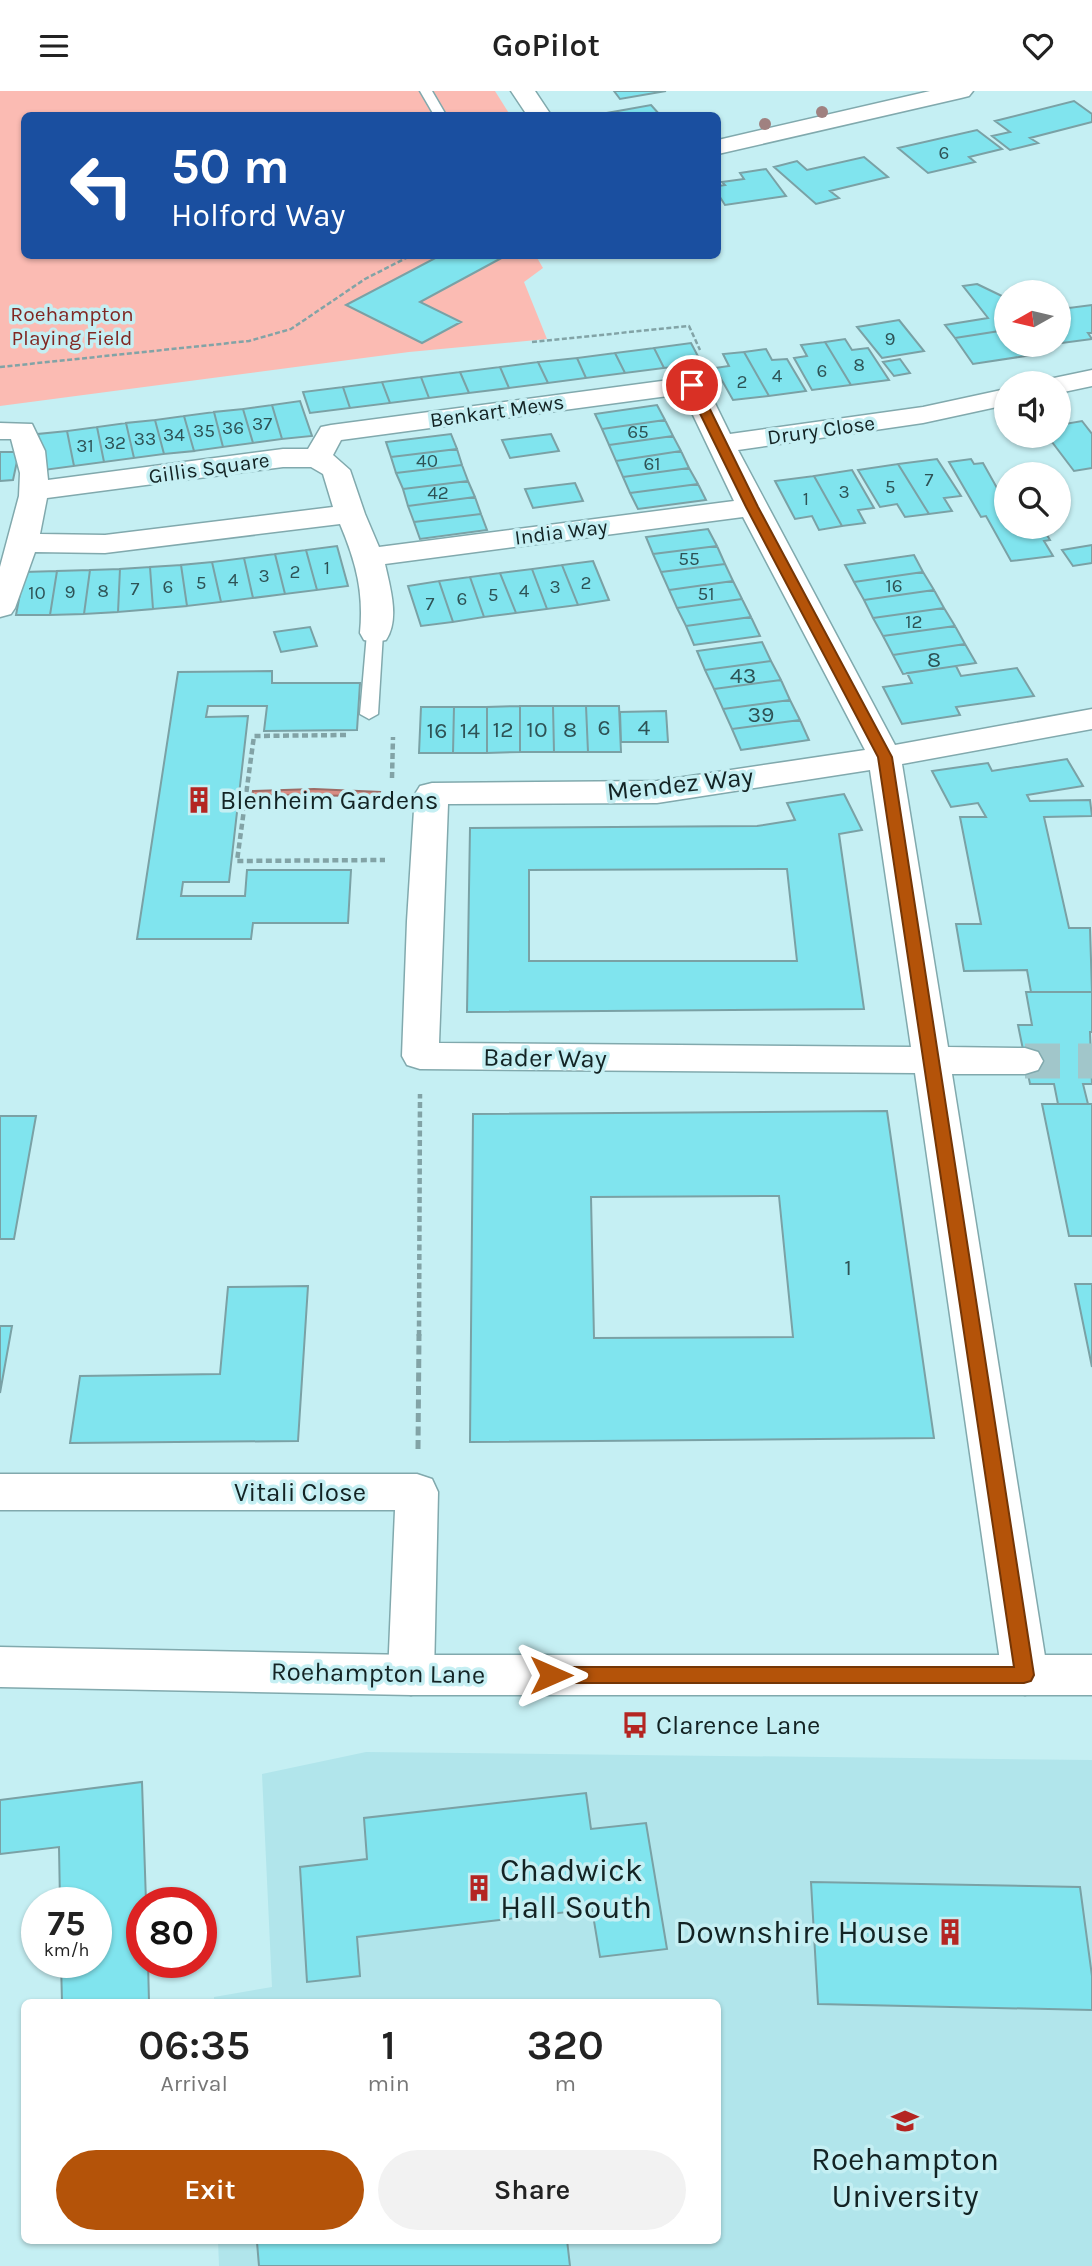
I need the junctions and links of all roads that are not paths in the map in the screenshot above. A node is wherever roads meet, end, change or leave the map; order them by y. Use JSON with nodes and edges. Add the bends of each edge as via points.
{"nodes":[{"id":1,"x":426,"y":91,"type":"edge"},
{"id":2,"x":523,"y":91,"type":"edge"},
{"id":3,"x":961,"y":91,"type":"edge"},
{"id":4,"x":438,"y":112,"type":"edge"},
{"id":5,"x":537,"y":112,"type":"edge"},
{"id":6,"x":721,"y":146,"type":"edge"},
{"id":7,"x":1092,"y":378,"type":"edge"},
{"id":8,"x":1071,"y":382,"type":"edge"},
{"id":9,"x":994,"y":400,"type":"edge"},
{"id":10,"x":0,"y":431,"type":"edge"},
{"id":11,"x":720,"y":444,"type":"junction"},
{"id":12,"x":317,"y":458,"type":"junction"},
{"id":13,"x":33,"y":491,"type":"junction"},
{"id":14,"x":752,"y":507,"type":"junction"},
{"id":15,"x":351,"y":514,"type":"junction"},
{"id":16,"x":23,"y":543,"type":"junction"},
{"id":17,"x":369,"y":557,"type":"junction"},
{"id":18,"x":0,"y":608,"type":"edge"},
{"id":19,"x":374,"y":633,"type":"joint"},
{"id":20,"x":369,"y":714,"type":"dead end"},
{"id":21,"x":1092,"y":719,"type":"edge"},
{"id":22,"x":885,"y":757,"type":"junction"},
{"id":23,"x":420,"y":1056,"type":"joint"},
{"id":24,"x":932,"y":1061,"type":"junction"},
{"id":25,"x":1024,"y":1061,"type":"tunnel mouth"},
{"id":26,"x":0,"y":1492,"type":"edge"},
{"id":27,"x":0,"y":1667,"type":"edge"},
{"id":28,"x":411,"y":1675,"type":"junction"},
{"id":29,"x":1024,"y":1675,"type":"junction"},
{"id":30,"x":1092,"y":1675,"type":"edge"}],
"edges":[{"from":1,"to":4,"type":"lane"},
{"from":2,"to":5,"type":"main road"},
{"from":3,"to":6,"type":"main road"},
{"from":7,"to":8,"type":"main road"},
{"from":9,"to":11,"type":"main road","name":"Drury Close","via":[[923,415]]},
{"from":10,"to":13,"type":"main road","via":[[22,430],[26,437]]},
{"from":11,"to":12,"type":"main road","name":"Benkart Mews","via":[[692,385],[331,433]]},
{"from":11,"to":14,"type":"main road"},
{"from":12,"to":13,"type":"main road","name":"Gillis Square","via":[[283,458]]},
{"from":12,"to":15,"type":"main road","via":[[336,470]]},
{"from":13,"to":16,"type":"main road"},
{"from":14,"to":17,"type":"main road","name":"India Way"},
{"from":14,"to":22,"type":"main road"},
{"from":15,"to":16,"type":"main road","via":[[105,544]]},
{"from":15,"to":17,"type":"main road"},
{"from":16,"to":18,"type":"main road"},
{"from":17,"to":19,"type":"main road","via":[[378,605]]},
{"from":19,"to":20,"type":"lane"},
{"from":21,"to":22,"type":"main road","name":"Mendez Way"},
{"from":22,"to":23,"type":"main road","name":"Mendez Way","via":[[657,792],[432,794]]},
{"from":22,"to":24,"type":"main road"},
{"from":23,"to":24,"type":"main road","name":"Bader Way"},
{"from":24,"to":25,"type":"main road","name":"Bader Way"},
{"from":24,"to":29,"type":"main road"},
{"from":26,"to":28,"type":"main road","name":"Vitali Close","via":[[417,1492]]},
{"from":27,"to":28,"type":"main road","name":"Roehampton Lane"},
{"from":28,"to":29,"type":"main road","name":"Roehampton Lane"},
{"from":29,"to":30,"type":"main road","name":"Roehampton Lane"}]}
